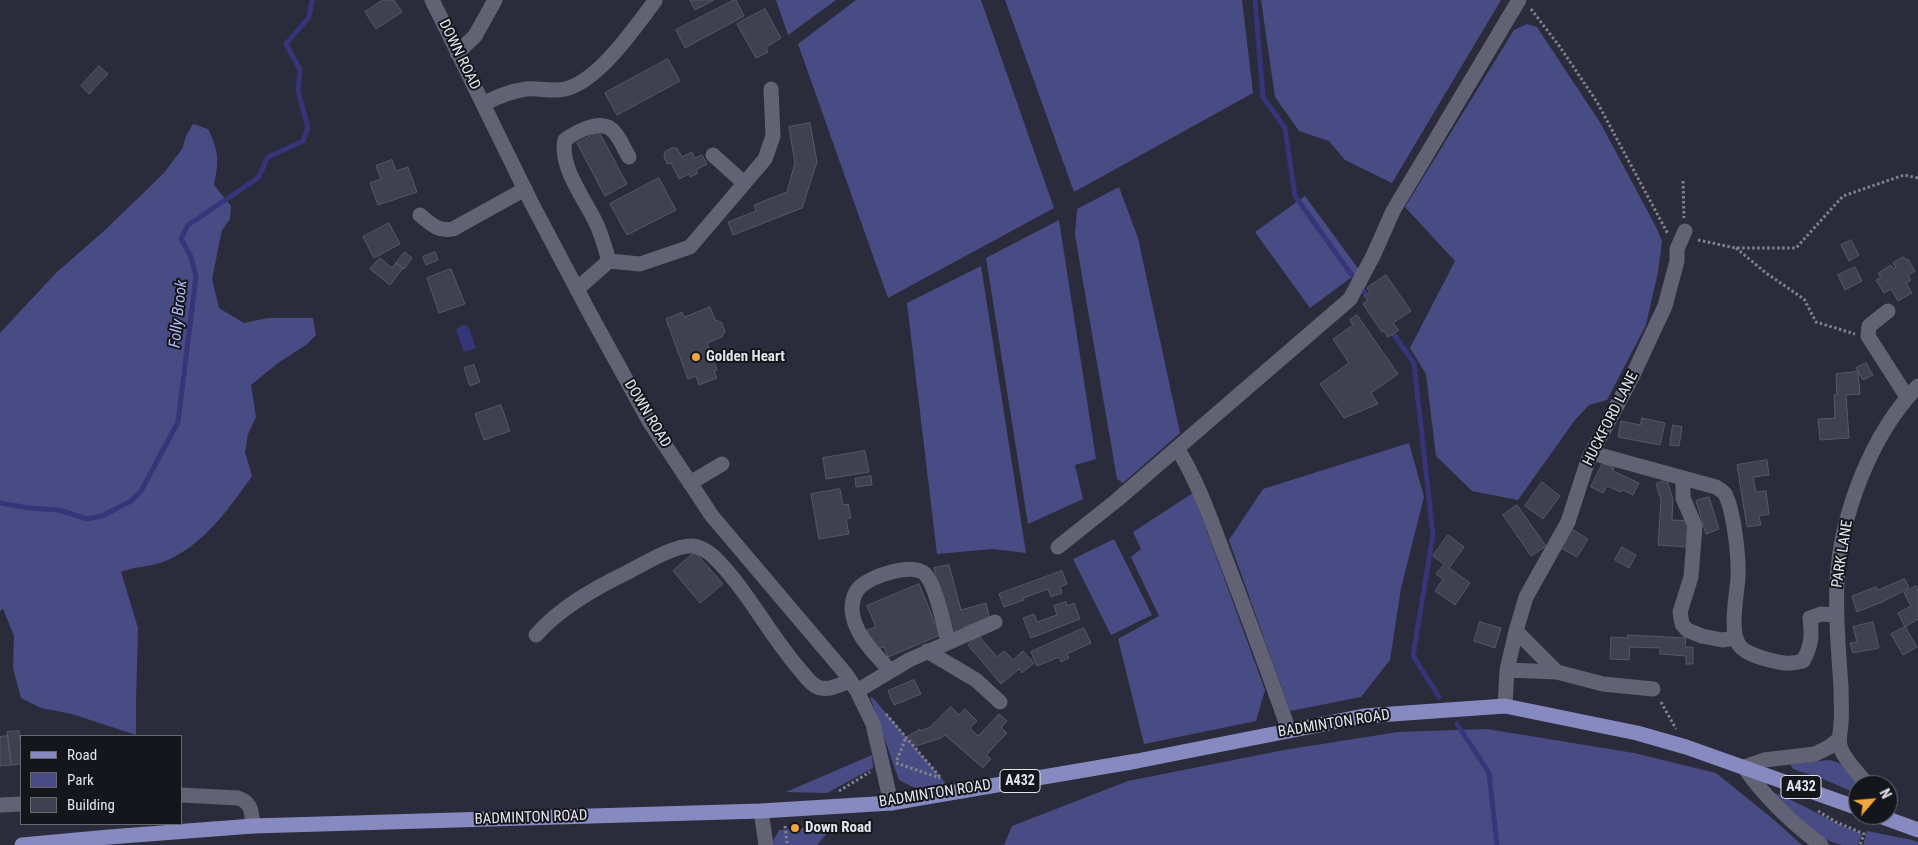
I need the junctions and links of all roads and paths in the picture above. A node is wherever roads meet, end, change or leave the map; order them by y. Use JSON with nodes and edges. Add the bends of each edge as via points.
{"nodes":[{"id":1,"x":432,"y":0,"type":"edge"},
{"id":2,"x":495,"y":0,"type":"edge"},
{"id":3,"x":655,"y":1,"type":"edge"},
{"id":4,"x":1525,"y":4,"type":"edge"},
{"id":5,"x":457,"y":53,"type":"junction"},
{"id":6,"x":771,"y":89,"type":"dead end"},
{"id":7,"x":483,"y":104,"type":"junction"},
{"id":8,"x":713,"y":155,"type":"dead end"},
{"id":9,"x":629,"y":157,"type":"dead end"},
{"id":10,"x":1918,"y":178,"type":"edge"},
{"id":11,"x":1684,"y":181,"type":"dead end"},
{"id":12,"x":744,"y":183,"type":"junction"},
{"id":13,"x":525,"y":189,"type":"junction"},
{"id":14,"x":420,"y":215,"type":"dead end"},
{"id":15,"x":1685,"y":231,"type":"joint"},
{"id":16,"x":1736,"y":248,"type":"junction"},
{"id":17,"x":1677,"y":249,"type":"junction"},
{"id":18,"x":609,"y":261,"type":"junction"},
{"id":19,"x":577,"y":289,"type":"junction"},
{"id":20,"x":1888,"y":311,"type":"dead end"},
{"id":21,"x":1868,"y":336,"type":"junction"},
{"id":22,"x":1918,"y":386,"type":"edge"},
{"id":23,"x":1907,"y":397,"type":"junction"},
{"id":24,"x":1178,"y":448,"type":"junction"},
{"id":25,"x":1592,"y":453,"type":"junction"},
{"id":26,"x":722,"y":464,"type":"dead end"},
{"id":27,"x":1683,"y":478,"type":"junction"},
{"id":28,"x":690,"y":483,"type":"junction"},
{"id":29,"x":1058,"y":547,"type":"dead end"},
{"id":30,"x":1837,"y":615,"type":"junction"},
{"id":31,"x":995,"y":622,"type":"dead end"},
{"id":32,"x":1516,"y":631,"type":"junction"},
{"id":33,"x":536,"y":635,"type":"dead end"},
{"id":34,"x":1736,"y":638,"type":"junction"},
{"id":35,"x":948,"y":642,"type":"junction"},
{"id":36,"x":928,"y":652,"type":"junction"},
{"id":37,"x":1507,"y":670,"type":"junction"},
{"id":38,"x":890,"y":671,"type":"junction"},
{"id":39,"x":1557,"y":672,"type":"junction"},
{"id":40,"x":853,"y":686,"type":"junction"},
{"id":41,"x":1653,"y":689,"type":"joint"},
{"id":42,"x":1000,"y":702,"type":"dead end"},
{"id":43,"x":1505,"y":706,"type":"junction"},
{"id":44,"x":884,"y":712,"type":"dead end"},
{"id":45,"x":1289,"y":731,"type":"junction"},
{"id":46,"x":906,"y":737,"type":"junction"},
{"id":47,"x":1838,"y":740,"type":"junction"},
{"id":48,"x":1686,"y":747,"type":"junction"},
{"id":49,"x":889,"y":764,"type":"junction"},
{"id":50,"x":1744,"y":767,"type":"junction"},
{"id":51,"x":1860,"y":775,"type":"edge"},
{"id":52,"x":942,"y":779,"type":"junction"},
{"id":53,"x":971,"y":789,"type":"junction"},
{"id":54,"x":838,"y":791,"type":"dead end"},
{"id":55,"x":182,"y":794,"type":"edge"},
{"id":56,"x":891,"y":802,"type":"junction"},
{"id":57,"x":20,"y":804,"type":"edge"},
{"id":58,"x":1848,"y":804,"type":"edge"},
{"id":59,"x":0,"y":805,"type":"edge"},
{"id":60,"x":761,"y":811,"type":"junction"},
{"id":61,"x":1898,"y":822,"type":"edge"},
{"id":62,"x":793,"y":825,"type":"dead end"},
{"id":63,"x":253,"y":826,"type":"junction"},
{"id":64,"x":785,"y":826,"type":"junction"},
{"id":65,"x":1918,"y":830,"type":"edge"},
{"id":66,"x":787,"y":843,"type":"dead end"},
{"id":67,"x":766,"y":844,"type":"edge"},
{"id":68,"x":22,"y":845,"type":"edge"},
{"id":69,"x":1821,"y":845,"type":"edge"}],
"edges":[{"from":1,"to":5,"type":"street","name":"DOWN ROAD"},
{"from":2,"to":5,"type":"street","via":[[475,36]]},
{"from":3,"to":7,"type":"street","via":[[619,48],[583,80],[554,91],[527,89],[506,93]]},
{"from":4,"to":17,"type":"path","via":[[1560,47],[1597,102]]},
{"from":4,"to":24,"type":"street","via":[[1393,211],[1350,300]]},
{"from":5,"to":7,"type":"street","name":"DOWN ROAD"},
{"from":6,"to":12,"type":"street","via":[[772,136],[765,159]]},
{"from":7,"to":13,"type":"street","name":"DOWN ROAD"},
{"from":8,"to":12,"type":"street"},
{"from":9,"to":18,"type":"street","via":[[608,127],[588,128],[565,140],[563,150],[567,164],[597,224]]},
{"from":10,"to":16,"type":"path","via":[[1904,175],[1842,196],[1796,248]]},
{"from":11,"to":15,"type":"path"},
{"from":12,"to":18,"type":"street","via":[[690,246],[640,264]]},
{"from":13,"to":14,"type":"street","via":[[453,229],[435,228]]},
{"from":13,"to":19,"type":"street","name":"DOWN ROAD"},
{"from":15,"to":17,"type":"street","name":"HUCKFORD LANE"},
{"from":16,"to":17,"type":"path","via":[[1697,240]]},
{"from":16,"to":21,"type":"path","via":[[1804,299],[1816,322],[1847,333]]},
{"from":17,"to":25,"type":"street","name":"HUCKFORD LANE","via":[[1665,306]]},
{"from":18,"to":19,"type":"street"},
{"from":19,"to":28,"type":"street","name":"DOWN ROAD","via":[[649,422]]},
{"from":20,"to":21,"type":"street","via":[[1869,326]]},
{"from":21,"to":23,"type":"street"},
{"from":22,"to":23,"type":"street","name":"PARK LANE"},
{"from":23,"to":30,"type":"street","name":"PARK LANE","via":[[1875,446],[1856,487],[1836,581]]},
{"from":24,"to":29,"type":"street"},
{"from":24,"to":45,"type":"street","via":[[1256,636]]},
{"from":25,"to":27,"type":"street"},
{"from":25,"to":32,"type":"street","name":"HUCKFORD LANE","via":[[1568,522],[1526,597]]},
{"from":26,"to":28,"type":"street"},
{"from":27,"to":34,"type":"street","via":[[1716,487],[1724,493],[1737,554]]},
{"from":27,"to":34,"type":"street","via":[[1683,498],[1695,526],[1691,577],[1680,612],[1682,624],[1687,630],[1702,636],[1722,640]]},
{"from":28,"to":40,"type":"street","name":"DOWN ROAD","via":[[712,516]]},
{"from":30,"to":34,"type":"street","via":[[1821,614],[1810,618],[1810,647],[1803,660],[1790,664],[1760,658],[1740,647]]},
{"from":30,"to":47,"type":"street","name":"PARK LANE","via":[[1841,688]]},
{"from":31,"to":35,"type":"street"},
{"from":32,"to":37,"type":"street","name":"HUCKFORD LANE"},
{"from":32,"to":39,"type":"street"},
{"from":33,"to":40,"type":"street","via":[[565,608],[622,574],[661,555],[690,546],[702,548],[712,555],[740,587],[809,680],[819,688]]},
{"from":35,"to":36,"type":"street"},
{"from":35,"to":38,"type":"street","via":[[934,591],[924,573],[914,568],[905,569],[873,579],[860,587],[854,596],[852,610],[855,624]]},
{"from":36,"to":38,"type":"street"},
{"from":36,"to":42,"type":"street","via":[[976,680]]},
{"from":37,"to":39,"type":"street"},
{"from":37,"to":43,"type":"street","name":"HUCKFORD LANE"},
{"from":38,"to":40,"type":"street"},
{"from":39,"to":41,"type":"street","via":[[1603,684]]},
{"from":40,"to":49,"type":"street","name":"DOWN ROAD"},
{"from":41,"to":48,"type":"path"},
{"from":43,"to":45,"type":"main road","name":"BADMINTON ROAD","number":"A432","via":[[1364,716]]},
{"from":43,"to":48,"type":"main road","name":"BADMINTON ROAD","number":"A432","via":[[1637,733]]},
{"from":44,"to":46,"type":"path"},
{"from":45,"to":53,"type":"main road","name":"BADMINTON ROAD","number":"A432"},
{"from":46,"to":49,"type":"path"},
{"from":46,"to":52,"type":"path"},
{"from":47,"to":50,"type":"street","via":[[1815,754],[1764,760]]},
{"from":47,"to":51,"type":"street","via":[[1840,748]]},
{"from":48,"to":50,"type":"main road","name":"BADMINTON ROAD","number":"A432"},
{"from":49,"to":52,"type":"path"},
{"from":49,"to":54,"type":"path"},
{"from":49,"to":56,"type":"street","name":"DOWN ROAD"},
{"from":50,"to":58,"type":"main road","name":"BADMINTON ROAD","number":"A432"},
{"from":50,"to":69,"type":"street","via":[[1777,808]]},
{"from":52,"to":53,"type":"path"},
{"from":53,"to":56,"type":"main road","name":"BADMINTON ROAD","number":"A432"},
{"from":55,"to":63,"type":"street","via":[[246,801]]},
{"from":56,"to":60,"type":"main road","name":"BADMINTON ROAD","number":"A432"},
{"from":57,"to":59,"type":"street"},
{"from":60,"to":63,"type":"main road","name":"BADMINTON ROAD","number":"A432"},
{"from":60,"to":67,"type":"street"},
{"from":61,"to":65,"type":"main road"},
{"from":62,"to":64,"type":"path"},
{"from":63,"to":68,"type":"main road","name":"BADMINTON ROAD","number":"A432"},
{"from":64,"to":66,"type":"path"},
{"from":64,"to":67,"type":"path","via":[[777,826]]}]}
